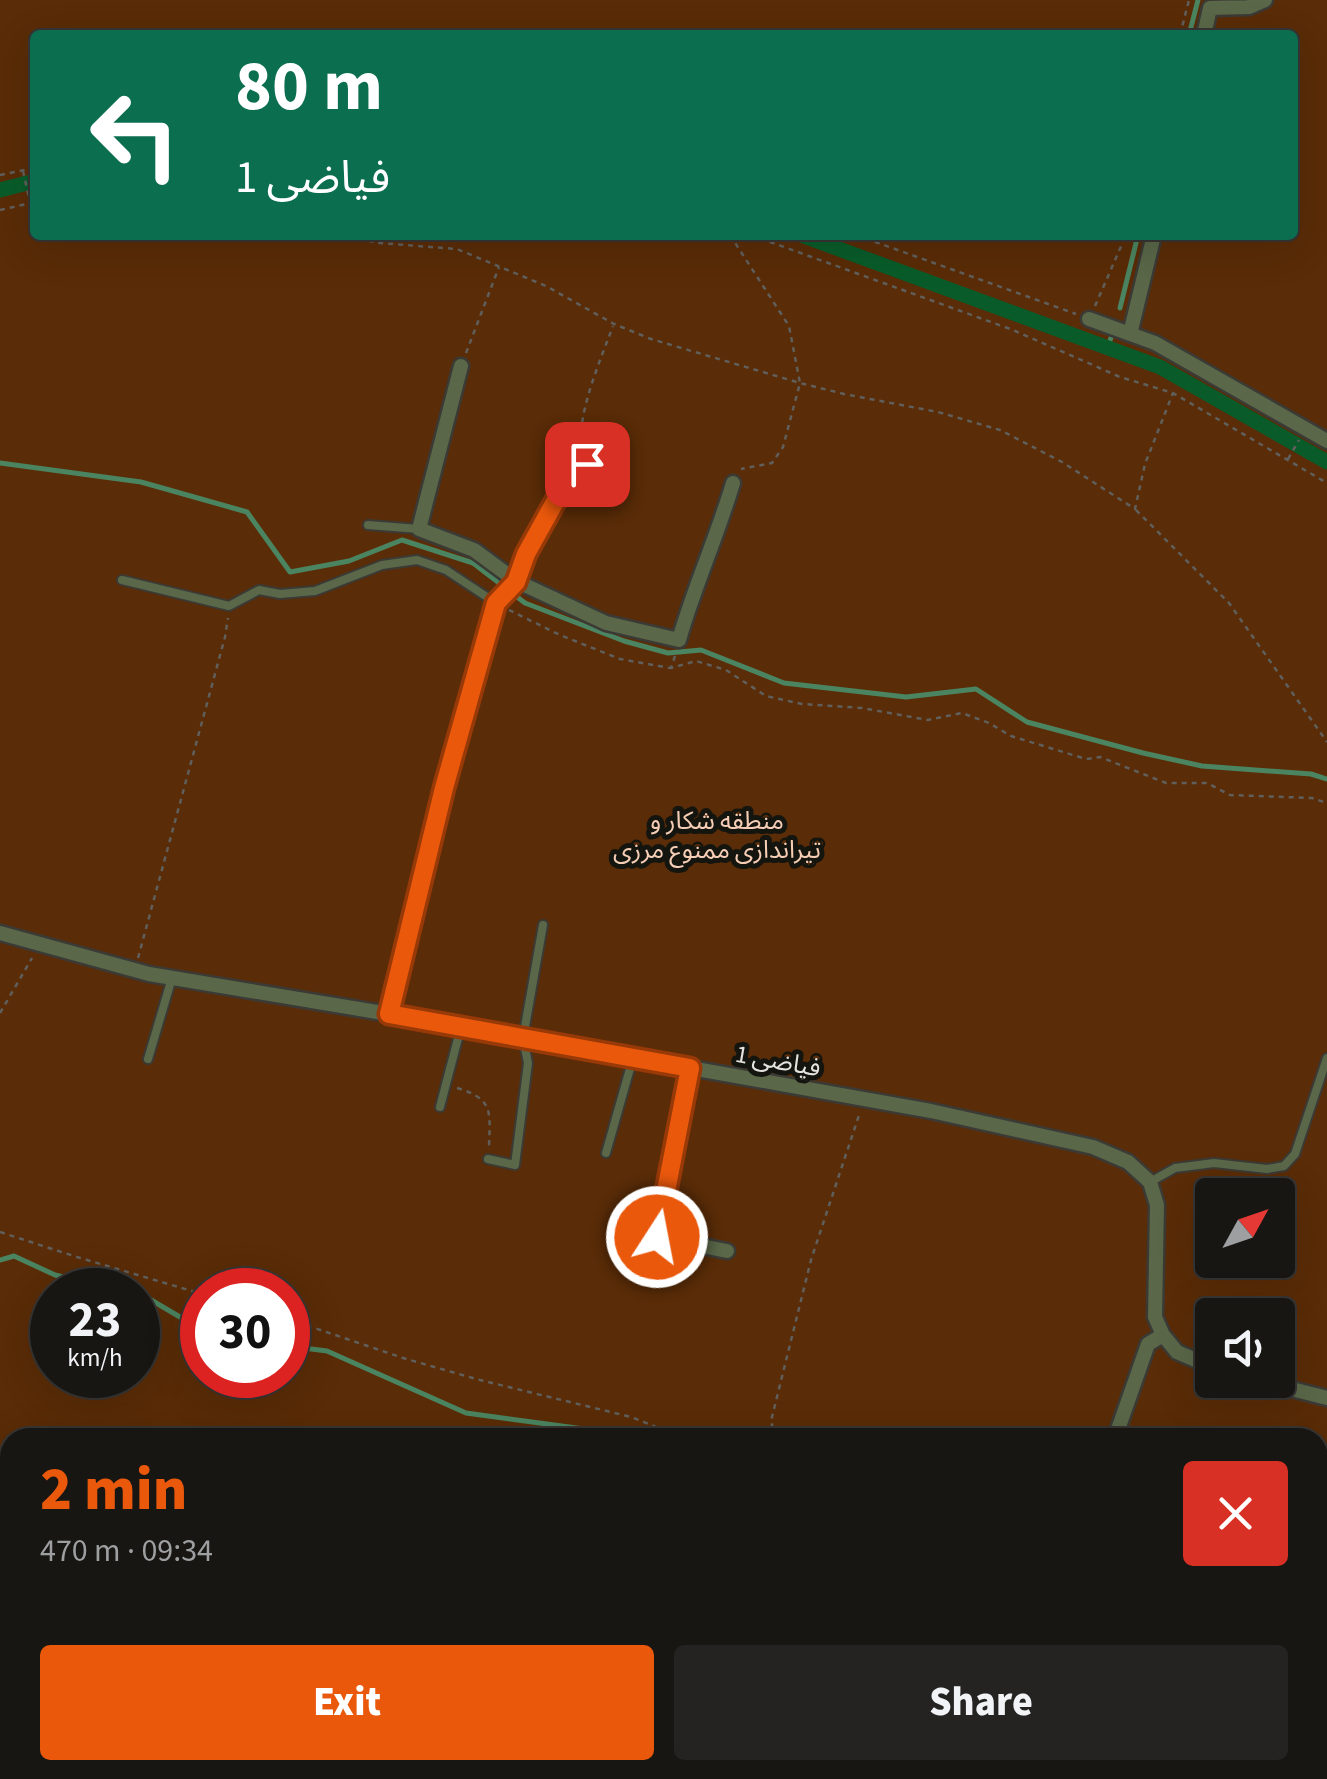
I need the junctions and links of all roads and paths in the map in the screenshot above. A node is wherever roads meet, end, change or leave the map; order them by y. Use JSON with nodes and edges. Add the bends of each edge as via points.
{"nodes":[{"id":1,"x":1189,"y":0,"type":"edge"},
{"id":2,"x":1265,"y":0,"type":"edge"},
{"id":3,"x":1181,"y":30,"type":"edge"},
{"id":4,"x":1205,"y":30,"type":"edge"},
{"id":5,"x":30,"y":171,"type":"edge"},
{"id":6,"x":24,"y":174,"type":"junction"},
{"id":7,"x":0,"y":175,"type":"edge"},
{"id":8,"x":30,"y":198,"type":"edge"},
{"id":9,"x":30,"y":203,"type":"edge"},
{"id":10,"x":0,"y":210,"type":"edge"},
{"id":11,"x":364,"y":240,"type":"edge"},
{"id":12,"x":733,"y":240,"type":"edge"},
{"id":13,"x":765,"y":240,"type":"edge"},
{"id":14,"x":870,"y":240,"type":"edge"},
{"id":15,"x":1124,"y":240,"type":"edge"},
{"id":16,"x":1153,"y":240,"type":"edge"},
{"id":17,"x":500,"y":266,"type":"junction"},
{"id":18,"x":1089,"y":319,"type":"junction"},
{"id":19,"x":614,"y":324,"type":"junction"},
{"id":20,"x":1130,"y":334,"type":"junction"},
{"id":21,"x":461,"y":366,"type":"joint"},
{"id":22,"x":800,"y":383,"type":"junction"},
{"id":23,"x":1173,"y":393,"type":"junction"},
{"id":24,"x":1303,"y":434,"type":"dead end"},
{"id":25,"x":1327,"y":441,"type":"edge"},
{"id":26,"x":1287,"y":460,"type":"junction"},
{"id":27,"x":587,"y":464,"type":"joint"},
{"id":28,"x":1327,"y":483,"type":"edge"},
{"id":29,"x":733,"y":484,"type":"joint"},
{"id":30,"x":1134,"y":509,"type":"junction"},
{"id":31,"x":368,"y":525,"type":"dead end"},
{"id":32,"x":419,"y":529,"type":"junction"},
{"id":33,"x":122,"y":580,"type":"dead end"},
{"id":34,"x":514,"y":583,"type":"junction"},
{"id":35,"x":499,"y":600,"type":"junction"},
{"id":36,"x":230,"y":606,"type":"junction"},
{"id":37,"x":674,"y":661,"type":"dead end"},
{"id":38,"x":671,"y":668,"type":"junction"},
{"id":39,"x":1327,"y":742,"type":"edge"},
{"id":40,"x":1327,"y":803,"type":"edge"},
{"id":41,"x":543,"y":925,"type":"dead end"},
{"id":42,"x":0,"y":933,"type":"edge"},
{"id":43,"x":39,"y":945,"type":"junction"},
{"id":44,"x":134,"y":970,"type":"junction"},
{"id":45,"x":172,"y":978,"type":"junction"},
{"id":46,"x":0,"y":1013,"type":"edge"},
{"id":47,"x":389,"y":1014,"type":"junction"},
{"id":48,"x":461,"y":1027,"type":"junction"},
{"id":49,"x":523,"y":1038,"type":"junction"},
{"id":50,"x":633,"y":1058,"type":"junction"},
{"id":51,"x":1327,"y":1058,"type":"edge"},
{"id":52,"x":148,"y":1059,"type":"dead end"},
{"id":53,"x":690,"y":1068,"type":"junction"},
{"id":54,"x":446,"y":1085,"type":"junction"},
{"id":55,"x":864,"y":1099,"type":"junction"},
{"id":56,"x":440,"y":1108,"type":"dead end"},
{"id":57,"x":606,"y":1153,"type":"dead end"},
{"id":58,"x":488,"y":1158,"type":"joint"},
{"id":59,"x":1150,"y":1182,"type":"junction"},
{"id":60,"x":0,"y":1232,"type":"edge"},
{"id":61,"x":727,"y":1251,"type":"dead end"},
{"id":62,"x":180,"y":1287,"type":"edge"},
{"id":63,"x":310,"y":1326,"type":"edge"},
{"id":64,"x":1163,"y":1335,"type":"junction"},
{"id":65,"x":1195,"y":1360,"type":"edge"},
{"id":66,"x":1295,"y":1390,"type":"edge"},
{"id":67,"x":1327,"y":1398,"type":"edge"},
{"id":68,"x":658,"y":1428,"type":"edge"},
{"id":69,"x":773,"y":1428,"type":"edge"},
{"id":70,"x":1119,"y":1428,"type":"edge"}],
"edges":[{"from":1,"to":3,"type":"path"},
{"from":2,"to":4,"type":"street","via":[[1210,8]]},
{"from":5,"to":6,"type":"path"},
{"from":6,"to":7,"type":"path"},
{"from":6,"to":8,"type":"path"},
{"from":9,"to":10,"type":"path"},
{"from":11,"to":17,"type":"path","via":[[457,248]]},
{"from":12,"to":22,"type":"path","via":[[788,326]]},
{"from":13,"to":23,"type":"path"},
{"from":14,"to":18,"type":"path"},
{"from":15,"to":18,"type":"path"},
{"from":16,"to":20,"type":"street"},
{"from":17,"to":19,"type":"path"},
{"from":17,"to":21,"type":"path"},
{"from":18,"to":20,"type":"street"},
{"from":19,"to":22,"type":"path"},
{"from":19,"to":27,"type":"path","via":[[581,428]]},
{"from":20,"to":25,"type":"street"},
{"from":21,"to":32,"type":"street"},
{"from":22,"to":29,"type":"path","via":[[783,447],[772,463],[735,470]]},
{"from":22,"to":30,"type":"path","via":[[1000,430]]},
{"from":23,"to":26,"type":"path"},
{"from":23,"to":30,"type":"path"},
{"from":24,"to":26,"type":"path"},
{"from":26,"to":28,"type":"path"},
{"from":27,"to":34,"type":"street","via":[[556,500]]},
{"from":29,"to":34,"type":"street","via":[[679,640],[606,624]]},
{"from":30,"to":39,"type":"path","via":[[1229,603]]},
{"from":31,"to":32,"type":"lane"},
{"from":32,"to":34,"type":"street","via":[[474,550]]},
{"from":33,"to":36,"type":"lane"},
{"from":34,"to":35,"type":"street"},
{"from":35,"to":36,"type":"lane","via":[[417,560],[382,565],[315,591],[259,590]]},
{"from":35,"to":38,"type":"path","via":[[620,659]]},
{"from":35,"to":47,"type":"street"},
{"from":36,"to":44,"type":"path"},
{"from":37,"to":38,"type":"path"},
{"from":38,"to":40,"type":"path","via":[[696,661],[726,670],[766,696],[802,704],[928,720],[962,714],[1011,736],[1086,759],[1100,757],[1166,782]]},
{"from":41,"to":49,"type":"lane"},
{"from":42,"to":43,"type":"street","name":"فیاضی 1"},
{"from":43,"to":44,"type":"street","name":"فیاضی 1"},
{"from":43,"to":46,"type":"path"},
{"from":44,"to":45,"type":"street","name":"فیاضی 1"},
{"from":45,"to":47,"type":"street","name":"فیاضی 1"},
{"from":45,"to":52,"type":"lane"},
{"from":47,"to":48,"type":"street","name":"فیاضی 1"},
{"from":48,"to":49,"type":"street","name":"فیاضی 1"},
{"from":48,"to":54,"type":"lane"},
{"from":49,"to":50,"type":"street","name":"فیاضی 1"},
{"from":49,"to":58,"type":"lane","via":[[528,1064],[515,1166]]},
{"from":50,"to":53,"type":"street","name":"فیاضی 1"},
{"from":50,"to":57,"type":"lane"},
{"from":51,"to":59,"type":"lane","via":[[1296,1154],[1284,1166],[1214,1163],[1176,1168]]},
{"from":53,"to":55,"type":"street","name":"فیاضی 1"},
{"from":53,"to":61,"type":"street","via":[[657,1237]]},
{"from":54,"to":56,"type":"lane"},
{"from":54,"to":58,"type":"path","via":[[477,1094],[490,1112]]},
{"from":55,"to":59,"type":"street","name":"فیاضی 1","via":[[1093,1147],[1128,1162]]},
{"from":55,"to":69,"type":"path","via":[[812,1260]]},
{"from":59,"to":64,"type":"street","via":[[1157,1205],[1155,1316]]},
{"from":60,"to":62,"type":"path"},
{"from":63,"to":68,"type":"path"},
{"from":64,"to":65,"type":"street"},
{"from":64,"to":70,"type":"street","via":[[1148,1344]]},
{"from":66,"to":67,"type":"street"}]}
